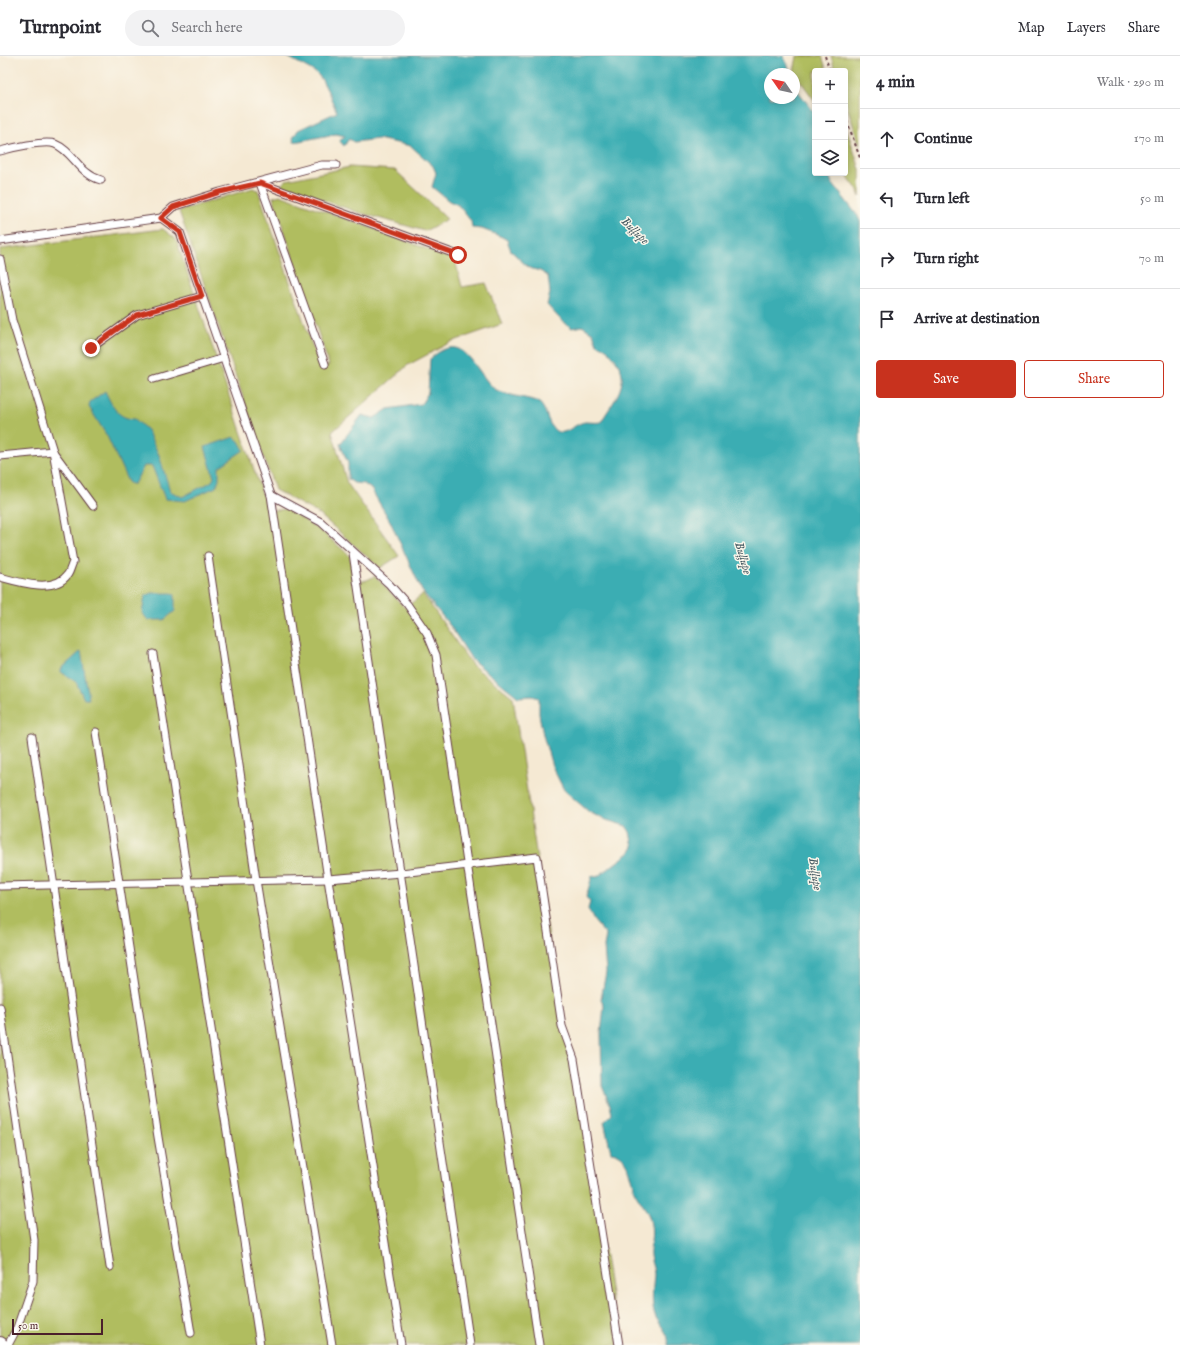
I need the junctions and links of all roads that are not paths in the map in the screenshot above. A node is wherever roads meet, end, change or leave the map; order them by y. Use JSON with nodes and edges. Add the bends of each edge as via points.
{"nodes":[{"id":1,"x":0,"y":151,"type":"edge"},
{"id":2,"x":336,"y":165,"type":"dead end"},
{"id":3,"x":102,"y":180,"type":"dead end"},
{"id":4,"x":260,"y":183,"type":"junction"},
{"id":5,"x":161,"y":218,"type":"junction"},
{"id":6,"x":0,"y":241,"type":"edge"},
{"id":7,"x":458,"y":255,"type":"dead end"},
{"id":8,"x":0,"y":258,"type":"edge"},
{"id":9,"x":202,"y":296,"type":"junction"},
{"id":10,"x":91,"y":348,"type":"dead end"},
{"id":11,"x":224,"y":358,"type":"junction"},
{"id":12,"x":325,"y":364,"type":"dead end"},
{"id":13,"x":154,"y":379,"type":"dead end"},
{"id":14,"x":53,"y":451,"type":"junction"},
{"id":15,"x":0,"y":456,"type":"edge"},
{"id":16,"x":271,"y":495,"type":"junction"},
{"id":17,"x":93,"y":506,"type":"dead end"},
{"id":18,"x":353,"y":553,"type":"junction"},
{"id":19,"x":208,"y":556,"type":"dead end"},
{"id":20,"x":0,"y":577,"type":"edge"},
{"id":21,"x":153,"y":654,"type":"dead end"},
{"id":22,"x":96,"y":732,"type":"dead end"},
{"id":23,"x":32,"y":737,"type":"dead end"},
{"id":24,"x":468,"y":865,"type":"junction"},
{"id":25,"x":400,"y":873,"type":"junction"},
{"id":26,"x":328,"y":879,"type":"junction"},
{"id":27,"x":256,"y":880,"type":"junction"},
{"id":28,"x":187,"y":882,"type":"junction"},
{"id":29,"x":119,"y":883,"type":"junction"},
{"id":30,"x":53,"y":884,"type":"junction"},
{"id":31,"x":0,"y":886,"type":"edge"},
{"id":32,"x":0,"y":1007,"type":"edge"},
{"id":33,"x":110,"y":1268,"type":"dead end"},
{"id":34,"x":191,"y":1333,"type":"dead end"},
{"id":35,"x":8,"y":1345,"type":"edge"},
{"id":36,"x":260,"y":1345,"type":"edge"},
{"id":37,"x":332,"y":1345,"type":"edge"},
{"id":38,"x":401,"y":1345,"type":"edge"},
{"id":39,"x":470,"y":1345,"type":"edge"},
{"id":40,"x":539,"y":1345,"type":"edge"},
{"id":41,"x":619,"y":1345,"type":"edge"}],
"edges":[{"from":1,"to":3,"type":"lane","via":[[44,143],[55,144],[66,151],[84,171]]},
{"from":2,"to":4,"type":"lane","via":[[322,166]]},
{"from":4,"to":5,"type":"lane","via":[[173,207]]},
{"from":4,"to":7,"type":"lane"},
{"from":4,"to":12,"type":"lane"},
{"from":5,"to":6,"type":"lane"},
{"from":5,"to":9,"type":"lane","via":[[180,232]]},
{"from":8,"to":14,"type":"lane","via":[[12,320]]},
{"from":9,"to":10,"type":"lane","via":[[137,315]]},
{"from":9,"to":11,"type":"lane"},
{"from":11,"to":13,"type":"lane"},
{"from":11,"to":16,"type":"lane"},
{"from":14,"to":15,"type":"lane"},
{"from":14,"to":17,"type":"lane"},
{"from":14,"to":20,"type":"lane","via":[[73,562],[68,574],[60,582],[42,586],[23,584]]},
{"from":16,"to":18,"type":"lane","via":[[321,522]]},
{"from":16,"to":26,"type":"lane"},
{"from":18,"to":24,"type":"lane","via":[[389,584],[407,604],[427,633],[436,655]]},
{"from":18,"to":25,"type":"lane"},
{"from":19,"to":27,"type":"lane"},
{"from":21,"to":28,"type":"lane"},
{"from":22,"to":29,"type":"lane"},
{"from":23,"to":30,"type":"lane"},
{"from":24,"to":25,"type":"lane"},
{"from":24,"to":40,"type":"lane"},
{"from":24,"to":41,"type":"lane","via":[[537,857],[562,1026],[574,1059]]},
{"from":25,"to":26,"type":"lane"},
{"from":25,"to":39,"type":"lane"},
{"from":26,"to":27,"type":"lane"},
{"from":26,"to":38,"type":"lane"},
{"from":27,"to":28,"type":"lane"},
{"from":27,"to":37,"type":"lane"},
{"from":28,"to":29,"type":"lane"},
{"from":28,"to":36,"type":"lane"},
{"from":29,"to":30,"type":"lane"},
{"from":29,"to":34,"type":"lane"},
{"from":30,"to":31,"type":"lane"},
{"from":30,"to":33,"type":"lane"},
{"from":32,"to":35,"type":"lane","via":[[34,1240],[33,1281],[17,1328]]}]}
